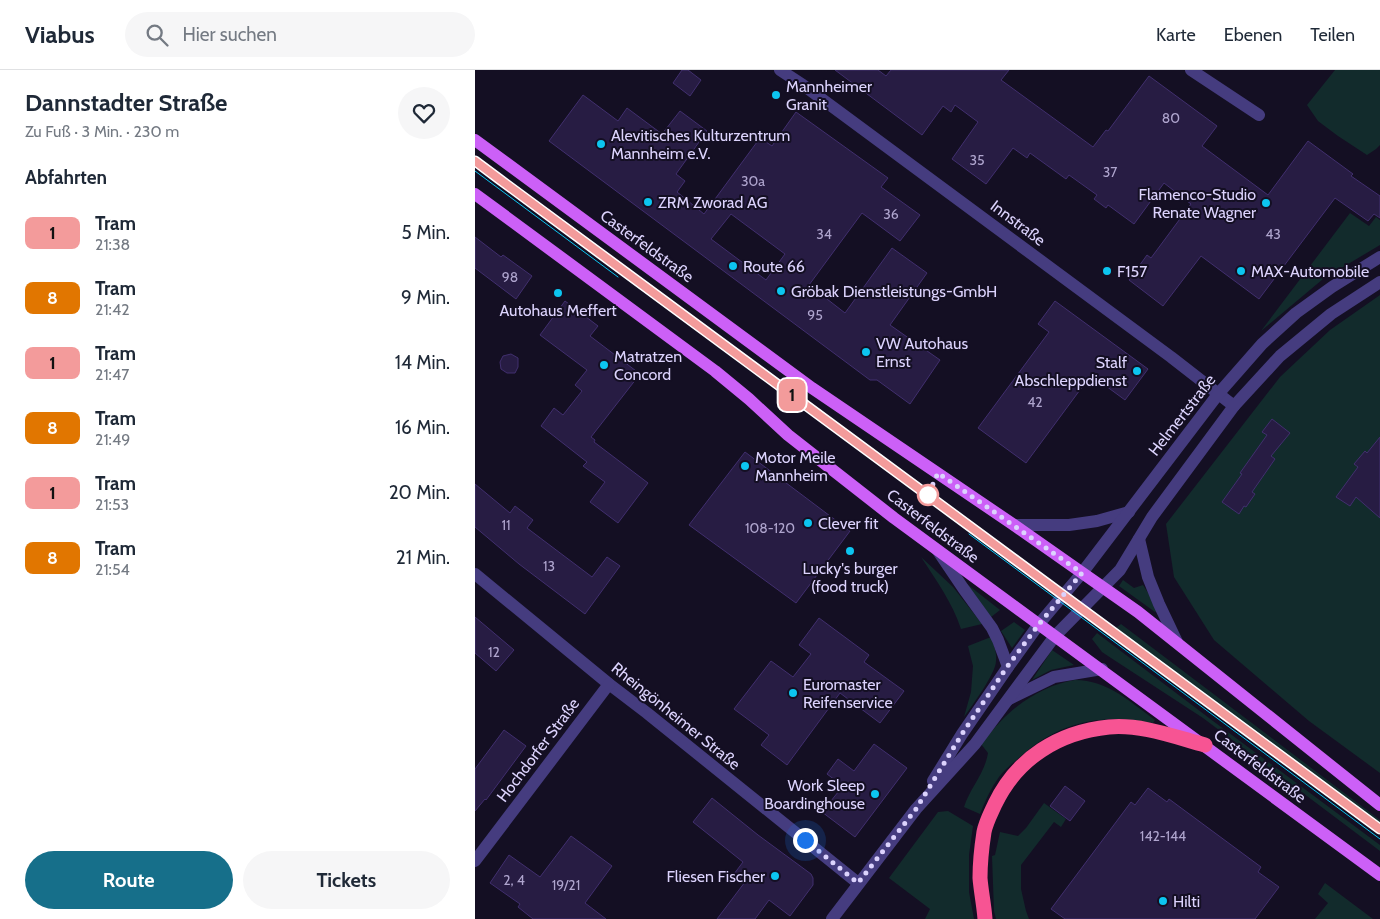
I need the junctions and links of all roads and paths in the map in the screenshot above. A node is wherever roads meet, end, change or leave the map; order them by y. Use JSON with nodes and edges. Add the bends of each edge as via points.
{"nodes":[{"id":1,"x":781,"y":70,"type":"edge"},
{"id":2,"x":1191,"y":70,"type":"edge"},
{"id":3,"x":1259,"y":115,"type":"dead end"},
{"id":4,"x":475,"y":140,"type":"edge"},
{"id":5,"x":475,"y":194,"type":"edge"},
{"id":6,"x":1380,"y":257,"type":"edge"},
{"id":7,"x":1380,"y":282,"type":"edge"},
{"id":8,"x":1219,"y":393,"type":"junction"},
{"id":9,"x":1234,"y":406,"type":"junction"},
{"id":10,"x":1129,"y":512,"type":"junction"},
{"id":11,"x":1014,"y":525,"type":"junction"},
{"id":12,"x":1139,"y":539,"type":"junction"},
{"id":13,"x":938,"y":550,"type":"junction"},
{"id":14,"x":1082,"y":573,"type":"junction"},
{"id":15,"x":475,"y":574,"type":"edge"},
{"id":16,"x":1103,"y":587,"type":"junction"},
{"id":17,"x":1039,"y":624,"type":"junction"},
{"id":18,"x":1055,"y":636,"type":"junction"},
{"id":19,"x":1177,"y":642,"type":"junction"},
{"id":20,"x":1007,"y":667,"type":"junction"},
{"id":21,"x":1102,"y":669,"type":"junction"},
{"id":22,"x":609,"y":684,"type":"junction"},
{"id":23,"x":1007,"y":700,"type":"junction"},
{"id":24,"x":1205,"y":745,"type":"junction"},
{"id":25,"x":1380,"y":805,"type":"edge"},
{"id":26,"x":916,"y":809,"type":"junction"},
{"id":27,"x":475,"y":861,"type":"edge"},
{"id":28,"x":1380,"y":875,"type":"edge"},
{"id":29,"x":858,"y":883,"type":"junction"},
{"id":30,"x":832,"y":919,"type":"edge"},
{"id":31,"x":985,"y":919,"type":"edge"}],
"edges":[{"from":1,"to":8,"type":"street","name":"Innstraße"},
{"from":2,"to":3,"type":"street"},
{"from":4,"to":11,"type":"main road","name":"Casterfeldstraße","via":[[812,388]]},
{"from":5,"to":13,"type":"main road","name":"Casterfeldstraße","via":[[715,371],[788,435]]},
{"from":6,"to":8,"type":"street","name":"Helmertstraße","via":[[1296,313],[1261,344]]},
{"from":7,"to":9,"type":"street","via":[[1331,314],[1280,356]]},
{"from":8,"to":9,"type":"street","name":"Innstraße"},
{"from":8,"to":10,"type":"street","name":"Helmertstraße"},
{"from":9,"to":12,"type":"street"},
{"from":10,"to":11,"type":"street","via":[[1069,525]]},
{"from":10,"to":14,"type":"street","name":"Helmertstraße"},
{"from":11,"to":14,"type":"main road","name":"Casterfeldstraße"},
{"from":12,"to":16,"type":"street","via":[[1120,570]]},
{"from":12,"to":19,"type":"street","via":[[1148,577]]},
{"from":13,"to":17,"type":"main road","name":"Casterfeldstraße"},
{"from":13,"to":20,"type":"street","via":[[991,628]]},
{"from":14,"to":16,"type":"main road","name":"Casterfeldstraße"},
{"from":14,"to":17,"type":"street","name":"Helmertstraße"},
{"from":15,"to":22,"type":"street","name":"Rheingönheimer Straße"},
{"from":16,"to":18,"type":"street"},
{"from":16,"to":19,"type":"main road","name":"Casterfeldstraße"},
{"from":17,"to":18,"type":"main road","name":"Casterfeldstraße"},
{"from":17,"to":20,"type":"street","name":"Helmertstraße"},
{"from":18,"to":21,"type":"main road","name":"Casterfeldstraße"},
{"from":18,"to":23,"type":"street"},
{"from":19,"to":25,"type":"main road","name":"Casterfeldstraße"},
{"from":20,"to":26,"type":"street","name":"Helmertstraße"},
{"from":21,"to":23,"type":"street","via":[[1054,677]]},
{"from":21,"to":24,"type":"main road","name":"Casterfeldstraße"},
{"from":22,"to":27,"type":"street","name":"Hochdorfer Straße"},
{"from":22,"to":29,"type":"street","name":"Rheingönheimer Straße"},
{"from":23,"to":26,"type":"street","via":[[975,744]]},
{"from":24,"to":28,"type":"main road","name":"Casterfeldstraße"},
{"from":24,"to":31,"type":"highway","via":[[1153,732],[1109,727],[1074,734],[1045,747],[1023,764],[1002,790],[987,825],[980,878]]},
{"from":26,"to":29,"type":"street"},
{"from":29,"to":30,"type":"street"}]}
